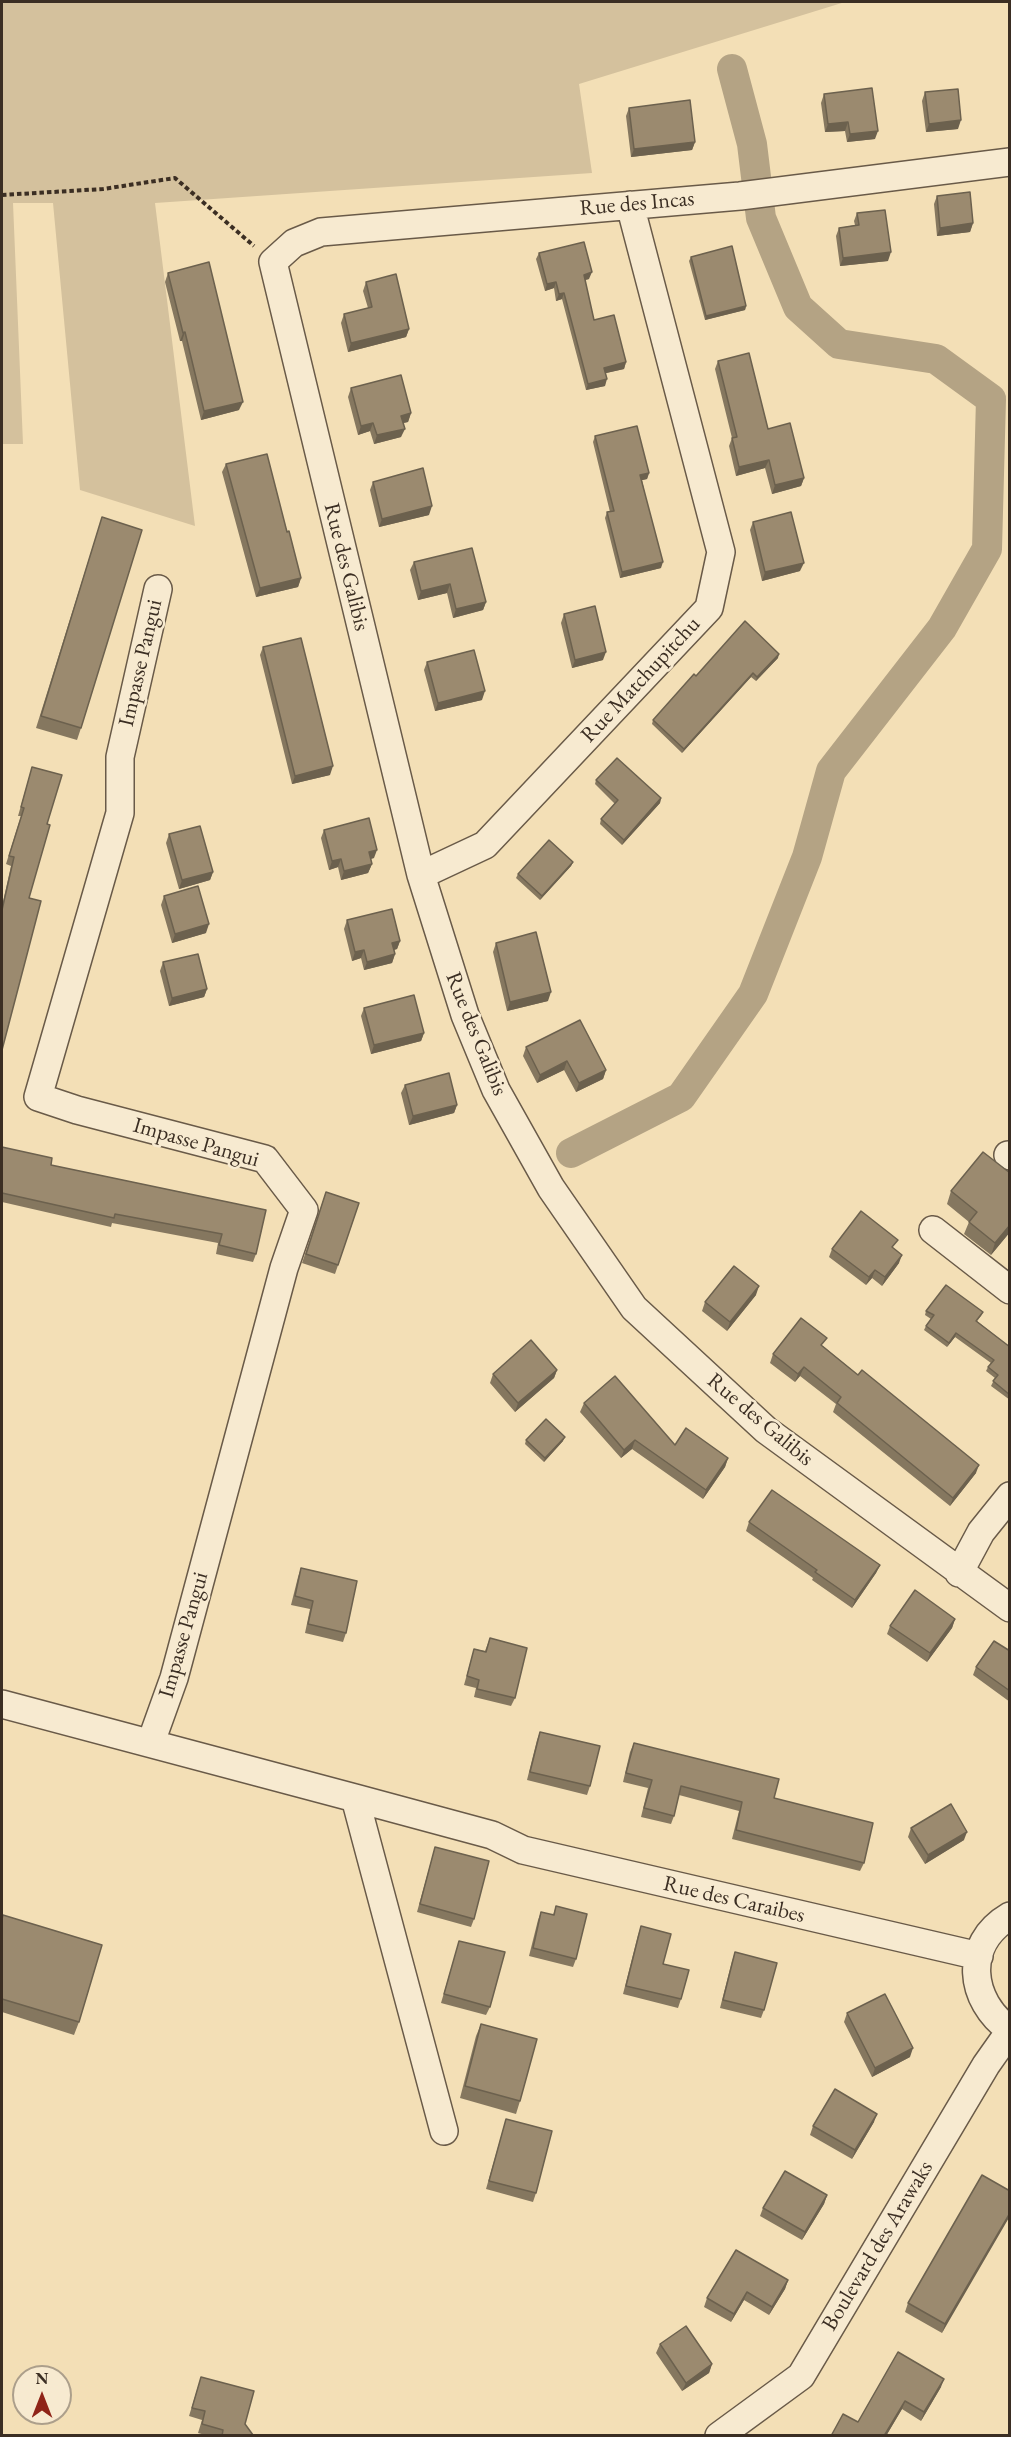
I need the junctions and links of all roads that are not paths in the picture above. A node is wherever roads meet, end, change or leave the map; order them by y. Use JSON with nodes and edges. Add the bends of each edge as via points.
{"nodes":[{"id":1,"x":1010,"y":162,"type":"edge"},
{"id":2,"x":630,"y":204,"type":"junction"},
{"id":3,"x":273,"y":262,"type":"joint"},
{"id":4,"x":158,"y":589,"type":"dead end"},
{"id":5,"x":421,"y":875,"type":"junction"},
{"id":6,"x":933,"y":1230,"type":"dead end"},
{"id":7,"x":1010,"y":1290,"type":"edge"},
{"id":8,"x":1010,"y":1496,"type":"edge"},
{"id":9,"x":959,"y":1572,"type":"junction"},
{"id":10,"x":1010,"y":1608,"type":"edge"},
{"id":11,"x":2,"y":1704,"type":"edge"},
{"id":12,"x":163,"y":1745,"type":"junction"},
{"id":13,"x":355,"y":1798,"type":"junction"},
{"id":14,"x":1010,"y":1917,"type":"edge"},
{"id":15,"x":979,"y":1956,"type":"junction"},
{"id":16,"x":1010,"y":2031,"type":"edge"},
{"id":17,"x":444,"y":2131,"type":"dead end"},
{"id":18,"x":719,"y":2436,"type":"edge"}],
"edges":[{"from":1,"to":2,"type":"street","name":"Rue des Incas","via":[[774,192]]},
{"from":2,"to":3,"type":"street","name":"Rue des Incas","via":[[321,232],[294,243]]},
{"from":2,"to":5,"type":"street","name":"Rue Matchupitchu","via":[[721,552],[709,608],[485,845]]},
{"from":3,"to":5,"type":"street","name":"Rue des Galibis"},
{"from":4,"to":12,"type":"street","name":"Impasse Pangui","via":[[120,757],[120,813],[38,1096],[77,1110],[264,1159],[304,1210],[284,1268],[174,1678]]},
{"from":5,"to":9,"type":"street","name":"Rue des Galibis","via":[[465,1015],[496,1090],[551,1188],[634,1308],[765,1430]]},
{"from":6,"to":7,"type":"street"},
{"from":8,"to":9,"type":"street","via":[[981,1532]]},
{"from":9,"to":10,"type":"street","name":"Rue des Galibis"},
{"from":11,"to":12,"type":"street","name":"Rue des Caraibes"},
{"from":12,"to":13,"type":"street","name":"Rue des Caraibes"},
{"from":13,"to":15,"type":"street","name":"Rue des Caraibes","via":[[492,1835],[523,1850]]},
{"from":13,"to":17,"type":"street"},
{"from":14,"to":15,"type":"street","via":[[989,1934]]},
{"from":15,"to":16,"type":"street","via":[[978,1990],[995,2020]]},
{"from":16,"to":18,"type":"street","name":"Boulevard des Arawaks","via":[[801,2376]]}]}
